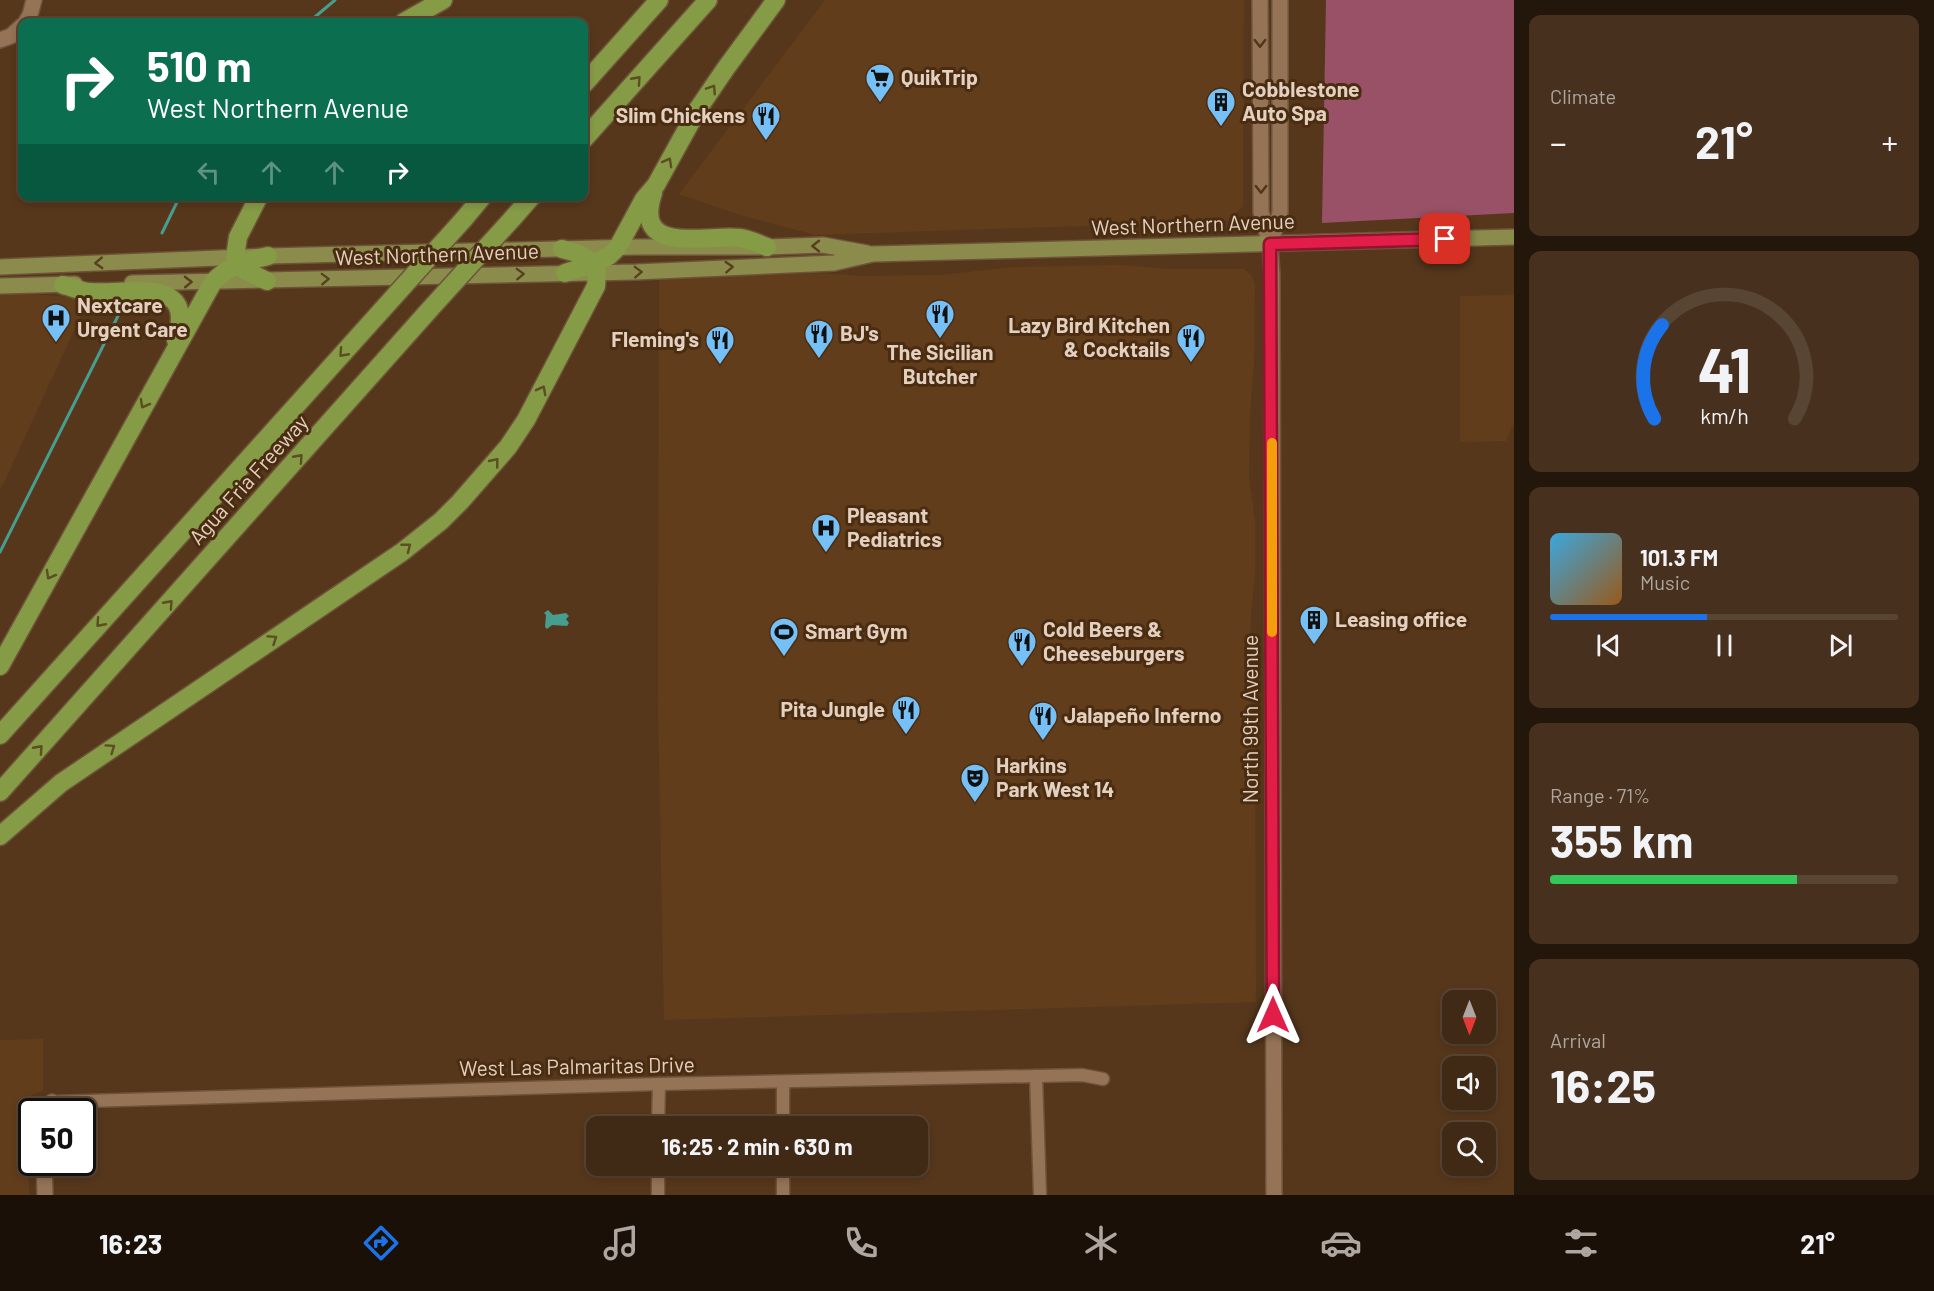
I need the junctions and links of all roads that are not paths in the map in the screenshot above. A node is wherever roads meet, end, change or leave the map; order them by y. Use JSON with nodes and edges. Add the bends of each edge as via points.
{"nodes":[{"id":1,"x":34,"y":0,"type":"edge"},
{"id":2,"x":443,"y":0,"type":"edge"},
{"id":3,"x":659,"y":0,"type":"edge"},
{"id":4,"x":708,"y":0,"type":"edge"},
{"id":5,"x":776,"y":0,"type":"edge"},
{"id":6,"x":1260,"y":0,"type":"edge"},
{"id":7,"x":1280,"y":0,"type":"edge"},
{"id":8,"x":28,"y":18,"type":"edge"},
{"id":9,"x":411,"y":18,"type":"edge"},
{"id":10,"x":18,"y":30,"type":"edge"},
{"id":11,"x":0,"y":40,"type":"edge"},
{"id":12,"x":588,"y":80,"type":"edge"},
{"id":13,"x":588,"y":135,"type":"edge"},
{"id":14,"x":656,"y":185,"type":"junction"},
{"id":15,"x":256,"y":201,"type":"edge"},
{"id":16,"x":479,"y":201,"type":"edge"},
{"id":17,"x":528,"y":201,"type":"edge"},
{"id":18,"x":1514,"y":237,"type":"edge"},
{"id":19,"x":1270,"y":244,"type":"junction"},
{"id":20,"x":618,"y":247,"type":"junction"},
{"id":21,"x":767,"y":247,"type":"junction"},
{"id":22,"x":562,"y":249,"type":"junction"},
{"id":23,"x":873,"y":254,"type":"junction"},
{"id":24,"x":268,"y":256,"type":"joint"},
{"id":25,"x":236,"y":261,"type":"junction"},
{"id":26,"x":0,"y":267,"type":"edge"},
{"id":27,"x":595,"y":268,"type":"junction"},
{"id":28,"x":565,"y":273,"type":"joint"},
{"id":29,"x":267,"y":281,"type":"junction"},
{"id":30,"x":213,"y":282,"type":"junction"},
{"id":31,"x":63,"y":285,"type":"junction"},
{"id":32,"x":0,"y":286,"type":"edge"},
{"id":33,"x":172,"y":353,"type":"junction"},
{"id":34,"x":0,"y":666,"type":"edge"},
{"id":35,"x":0,"y":735,"type":"edge"},
{"id":36,"x":0,"y":792,"type":"edge"},
{"id":37,"x":0,"y":836,"type":"edge"},
{"id":38,"x":1036,"y":1076,"type":"junction"},
{"id":39,"x":1104,"y":1079,"type":"dead end"},
{"id":40,"x":783,"y":1082,"type":"junction"},
{"id":41,"x":659,"y":1084,"type":"junction"},
{"id":42,"x":96,"y":1105,"type":"edge"},
{"id":43,"x":658,"y":1116,"type":"edge"},
{"id":44,"x":783,"y":1116,"type":"edge"},
{"id":45,"x":44,"y":1176,"type":"edge"},
{"id":46,"x":658,"y":1176,"type":"edge"},
{"id":47,"x":783,"y":1176,"type":"edge"},
{"id":48,"x":45,"y":1195,"type":"edge"},
{"id":49,"x":658,"y":1195,"type":"edge"},
{"id":50,"x":783,"y":1195,"type":"edge"},
{"id":51,"x":1040,"y":1195,"type":"edge"},
{"id":52,"x":1274,"y":1195,"type":"edge"}],
"edges":[{"from":1,"to":8,"type":"main road"},
{"from":2,"to":9,"type":"highway"},
{"from":3,"to":12,"type":"highway"},
{"from":13,"to":4,"type":"highway","one_way":true},
{"from":14,"to":5,"type":"highway","one_way":true,"via":[[698,110]]},
{"from":6,"to":19,"type":"main road","name":"North 99th Avenue","one_way":true,"via":[[1261,212]]},
{"from":7,"to":19,"type":"main road","name":"North 99th Avenue","via":[[1280,213]]},
{"from":10,"to":11,"type":"main road"},
{"from":14,"to":20,"type":"highway"},
{"from":14,"to":21,"type":"highway","via":[[650,216],[653,227],[662,235],[742,238]]},
{"from":15,"to":25,"type":"highway","via":[[238,237]]},
{"from":16,"to":35,"type":"highway","name":"Agua Fria Freeway","one_way":true,"bridge":true},
{"from":36,"to":17,"type":"highway","name":"Agua Fria Freeway","one_way":true,"bridge":true},
{"from":18,"to":19,"type":"main road","name":"West Northern Avenue"},
{"from":19,"to":23,"type":"main road","name":"West Northern Avenue"},
{"from":19,"to":52,"type":"main road","name":"North 99th Avenue"},
{"from":20,"to":21,"type":"main road","name":"West Northern Avenue"},
{"from":20,"to":22,"type":"main road","name":"West Northern Avenue"},
{"from":20,"to":27,"type":"highway"},
{"from":23,"to":21,"type":"main road","name":"West Northern Avenue","one_way":true,"via":[[823,245]]},
{"from":22,"to":24,"type":"main road","name":"West Northern Avenue"},
{"from":22,"to":27,"type":"highway","via":[[582,255]]},
{"from":27,"to":23,"type":"main road","name":"West Northern Avenue","one_way":true,"via":[[834,263]]},
{"from":24,"to":25,"type":"highway"},
{"from":25,"to":26,"type":"main road","one_way":true},
{"from":25,"to":29,"type":"highway","via":[[250,274]]},
{"from":25,"to":30,"type":"highway"},
{"from":27,"to":28,"type":"highway"},
{"from":37,"to":27,"type":"highway","one_way":true,"via":[[61,783],[402,552],[441,521],[492,467],[526,420],[592,295],[598,281]]},
{"from":29,"to":28,"type":"main road","name":"West Northern Avenue","one_way":true},
{"from":29,"to":30,"type":"main road","name":"West Northern Avenue"},
{"from":31,"to":30,"type":"main road","name":"West Northern Avenue","one_way":true},
{"from":30,"to":33,"type":"highway"},
{"from":31,"to":32,"type":"main road","name":"West Northern Avenue"},
{"from":31,"to":33,"type":"highway","via":[[88,292],[158,292],[174,300],[181,321]]},
{"from":33,"to":34,"type":"highway","one_way":true},
{"from":38,"to":39,"type":"street","name":"West Las Palmaritas Drive","via":[[1082,1075]]},
{"from":38,"to":40,"type":"street","name":"West Las Palmaritas Drive"},
{"from":38,"to":51,"type":"street"},
{"from":40,"to":41,"type":"street","name":"West Las Palmaritas Drive"},
{"from":40,"to":44,"type":"street"},
{"from":41,"to":42,"type":"street","name":"West Las Palmaritas Drive"},
{"from":41,"to":43,"type":"street"},
{"from":45,"to":48,"type":"main road"},
{"from":46,"to":49,"type":"street"},
{"from":47,"to":50,"type":"street"}]}
